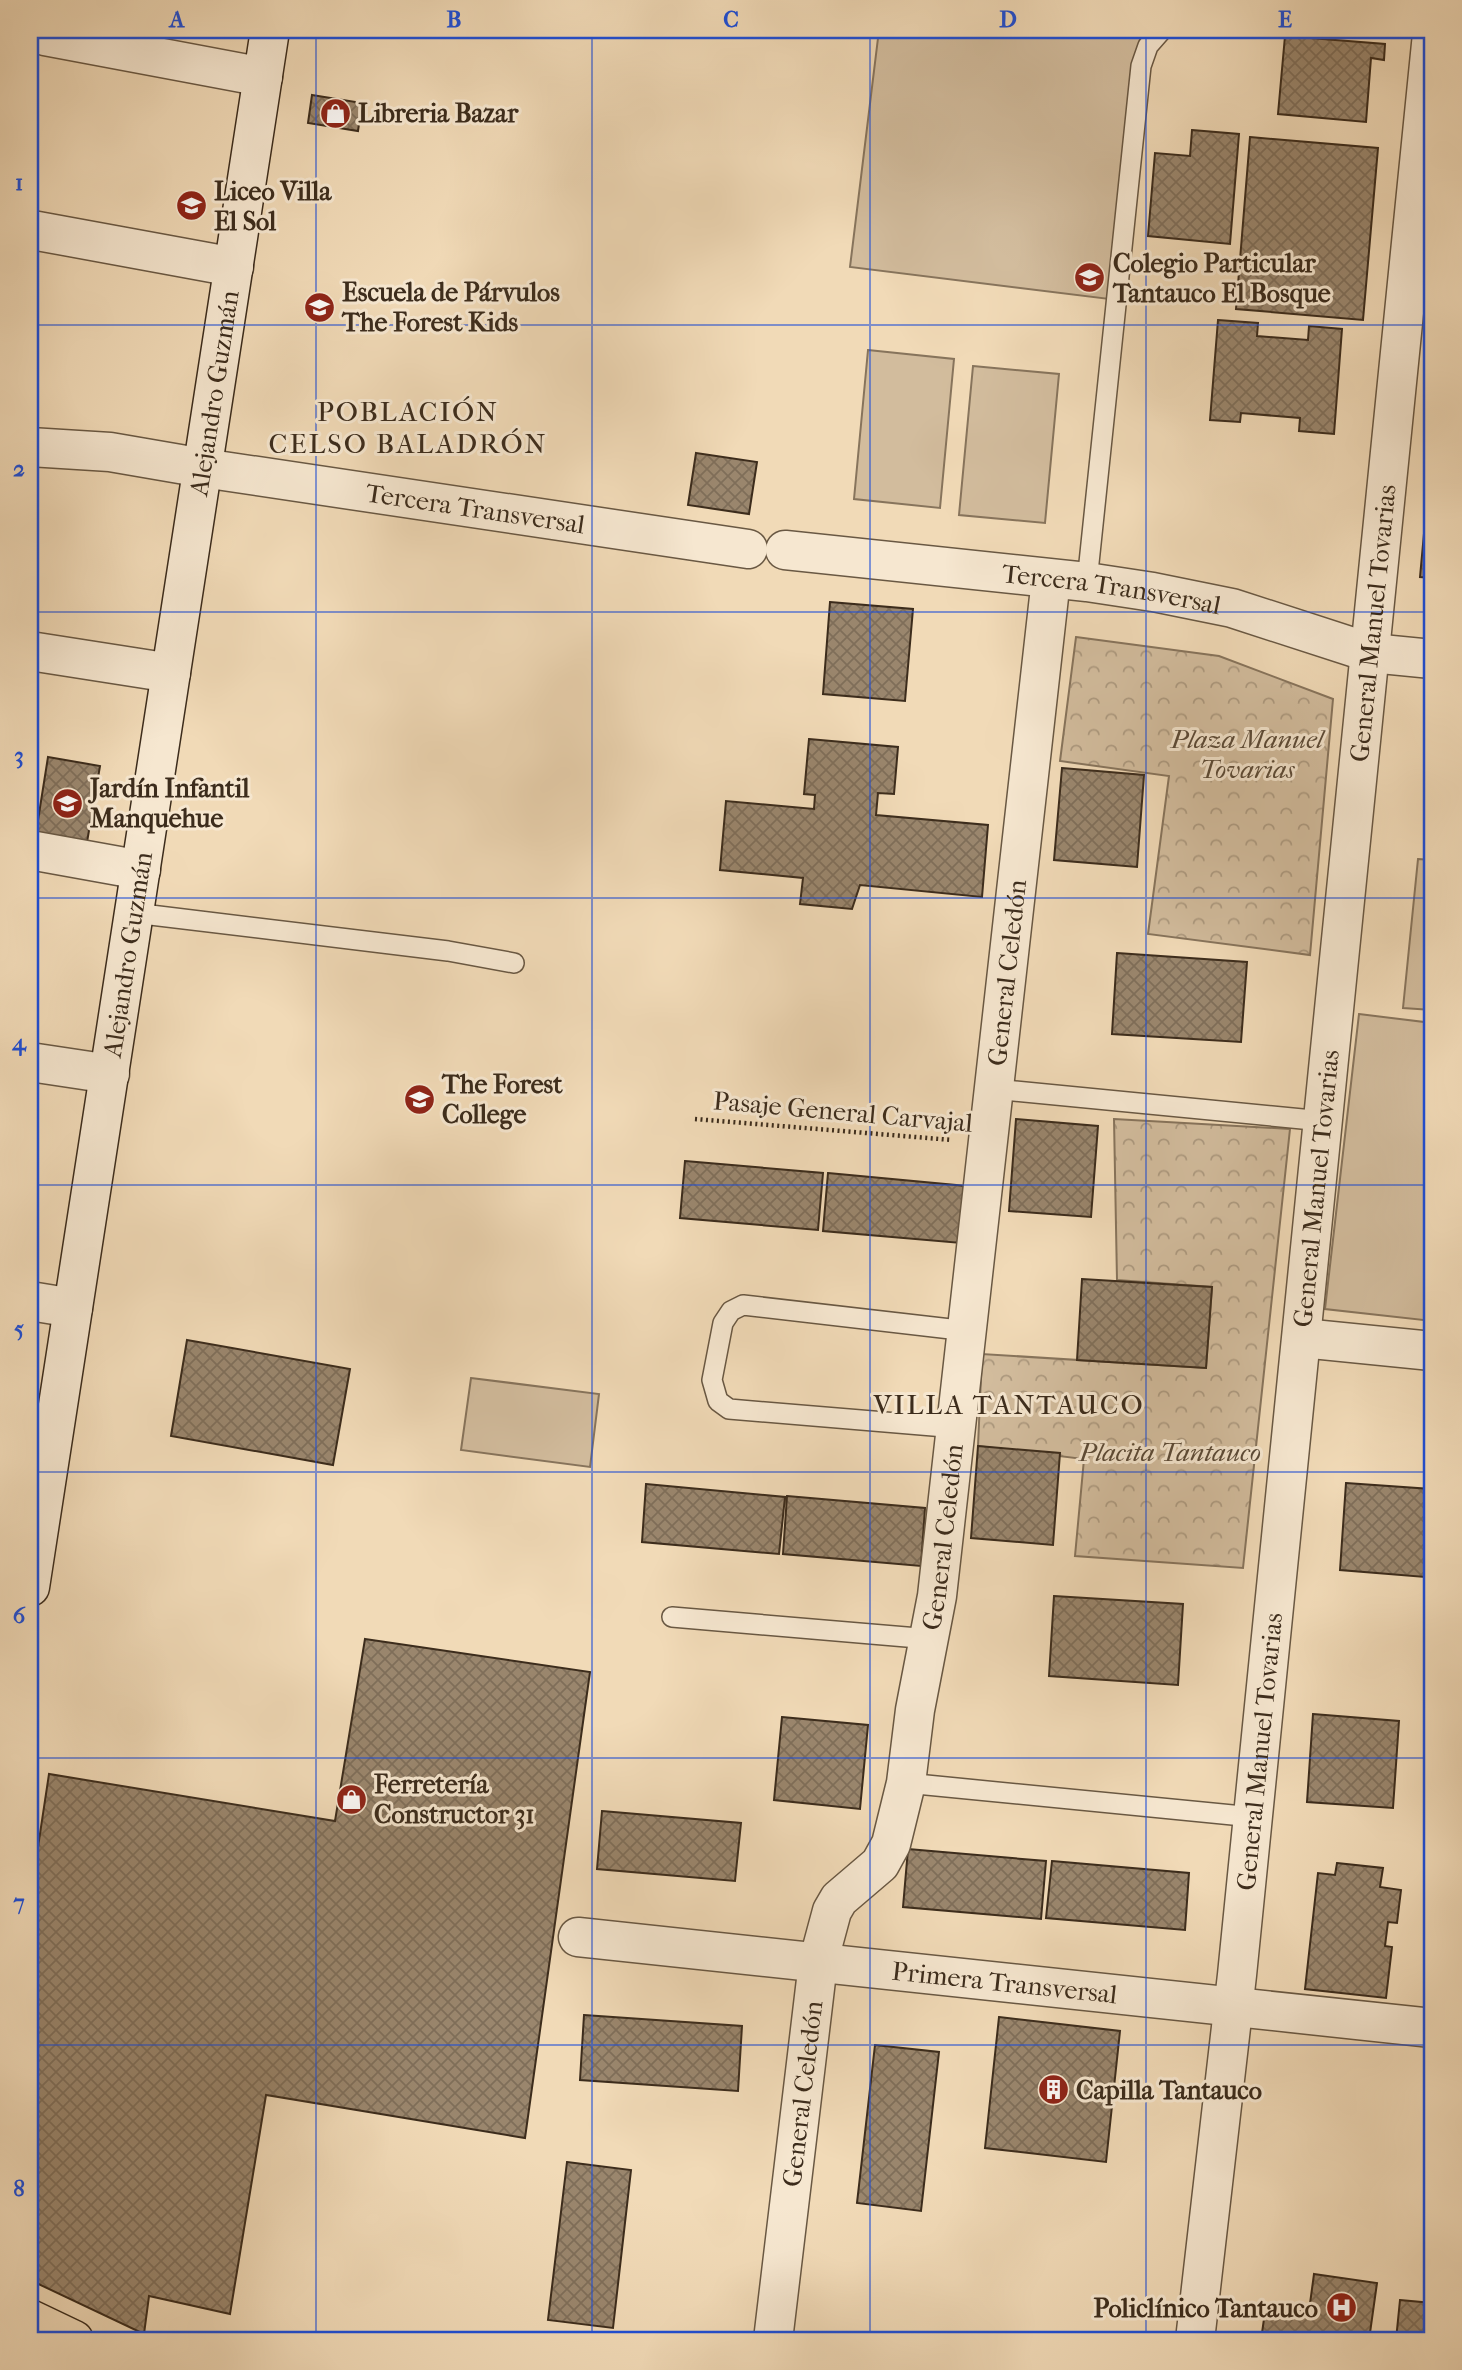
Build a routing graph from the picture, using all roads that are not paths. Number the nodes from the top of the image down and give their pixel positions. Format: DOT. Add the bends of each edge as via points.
graph roads {
  1 [pos="271,30"];
  2 [pos="1161,30"];
  3 [pos="1432,34"];
  4 [pos="45,36"];
  5 [pos="263,77"];
  6 [pos="32,230"];
  7 [pos="234,267"];
  8 [pos="30,447"];
  9 [pos="203,468"];
  10 [pos="1069,581"];
  11 [pos="30,651"];
  12 [pos="1371,653"];
  13 [pos="1432,659"];
  14 [pos="171,673"];
  15 [pos="30,850"];
  16 [pos="141,870"];
  17 [pos="134,913"];
  18 [pos="514,963"];
  19 [pos="30,1062"];
  20 [pos="110,1074"];
  21 [pos="994,1089"];
  22 [pos="1323,1122"];
  23 [pos="30,1301"];
  24 [pos="73,1308"];
  25 [pos="968,1331"];
  26 [pos="1302,1338"];
  27 [pos="1432,1351"];
  28 [pos="957,1428"];
  29 [pos="35,1516"];
  30 [pos="30,1587"];
  31 [pos="673,1617"];
  32 [pos="930,1639"];
  33 [pos="906,1783"];
  34 [pos="1253,1817"];
  35 [pos="578,1937"];
  36 [pos="818,1963"];
  37 [pos="1234,2008"];
  38 [pos="1432,2028"];
  39 [pos="30,2319"];
  40 [pos="74,2340"];
  41 [pos="773,2340"];
  42 [pos="1195,2340"];
  1 -- 5 [label="street, Alejandro Guzmán"];
  2 -- 10 [label="lane" via="1148,46 1141,66"];
  3 -- 12 [label="street, General Manuel Tovarias"];
  4 -- 5 [label="street"];
  5 -- 7 [label="street, Alejandro Guzmán"];
  6 -- 7 [label="street"];
  7 -- 9 [label="street, Alejandro Guzmán"];
  8 -- 9 [label="street, Tercera Transversal" via="110,452"];
  9 -- 10 [label="street, Tercera Transversal" via="766,549"];
  9 -- 14 [label="street, Alejandro Guzmán"];
  10 -- 12 [label="street, Tercera Transversal" via="1232,608"];
  10 -- 21 [label="street, General Celedón"];
  11 -- 14 [label="street"];
  12 -- 13 [label="street, Tercera Transversal"];
  12 -- 22 [label="street, General Manuel Tovarias"];
  14 -- 16 [label="street, Alejandro Guzmán"];
  15 -- 16 [label="street"];
  16 -- 17 [label="street, Alejandro Guzmán"];
  17 -- 18 [label="lane"];
  17 -- 20 [label="street, Alejandro Guzmán"];
  19 -- 20 [label="street"];
  20 -- 24 [label="street, Alejandro Guzmán"];
  21 -- 22 [label="lane"];
  21 -- 25 [label="street, General Celedón"];
  22 -- 26 [label="street, General Manuel Tovarias"];
  23 -- 24 [label="street"];
  24 -- 29 [label="street, Alejandro Guzmán"];
  25 -- 28 [label="street, General Celedón"];
  25 -- 28 [label="lane" via="743,1305 731,1311 723,1323 712,1380 718,1401 729,1409"];
  26 -- 27 [label="street"];
  26 -- 34 [label="street, General Manuel Tovarias"];
  28 -- 32 [label="street, General Celedón"];
  29 -- 30 [label="street, Alejandro Guzmán"];
  31 -- 32 [label="lane"];
  32 -- 33 [label="street, General Celedón"];
  33 -- 34 [label="lane"];
  33 -- 36 [label="street, General Celedón" via="891,1844 880,1864 839,1899"];
  34 -- 37 [label="street, General Manuel Tovarias"];
  35 -- 36 [label="street, Primera Transversal"];
  36 -- 37 [label="street, Primera Transversal"];
  36 -- 41 [label="street, General Celedón"];
  37 -- 38 [label="street, Primera Transversal"];
  37 -- 42 [label="street, General Manuel Tovarias"];
  39 -- 40 [label="main road"];
}
